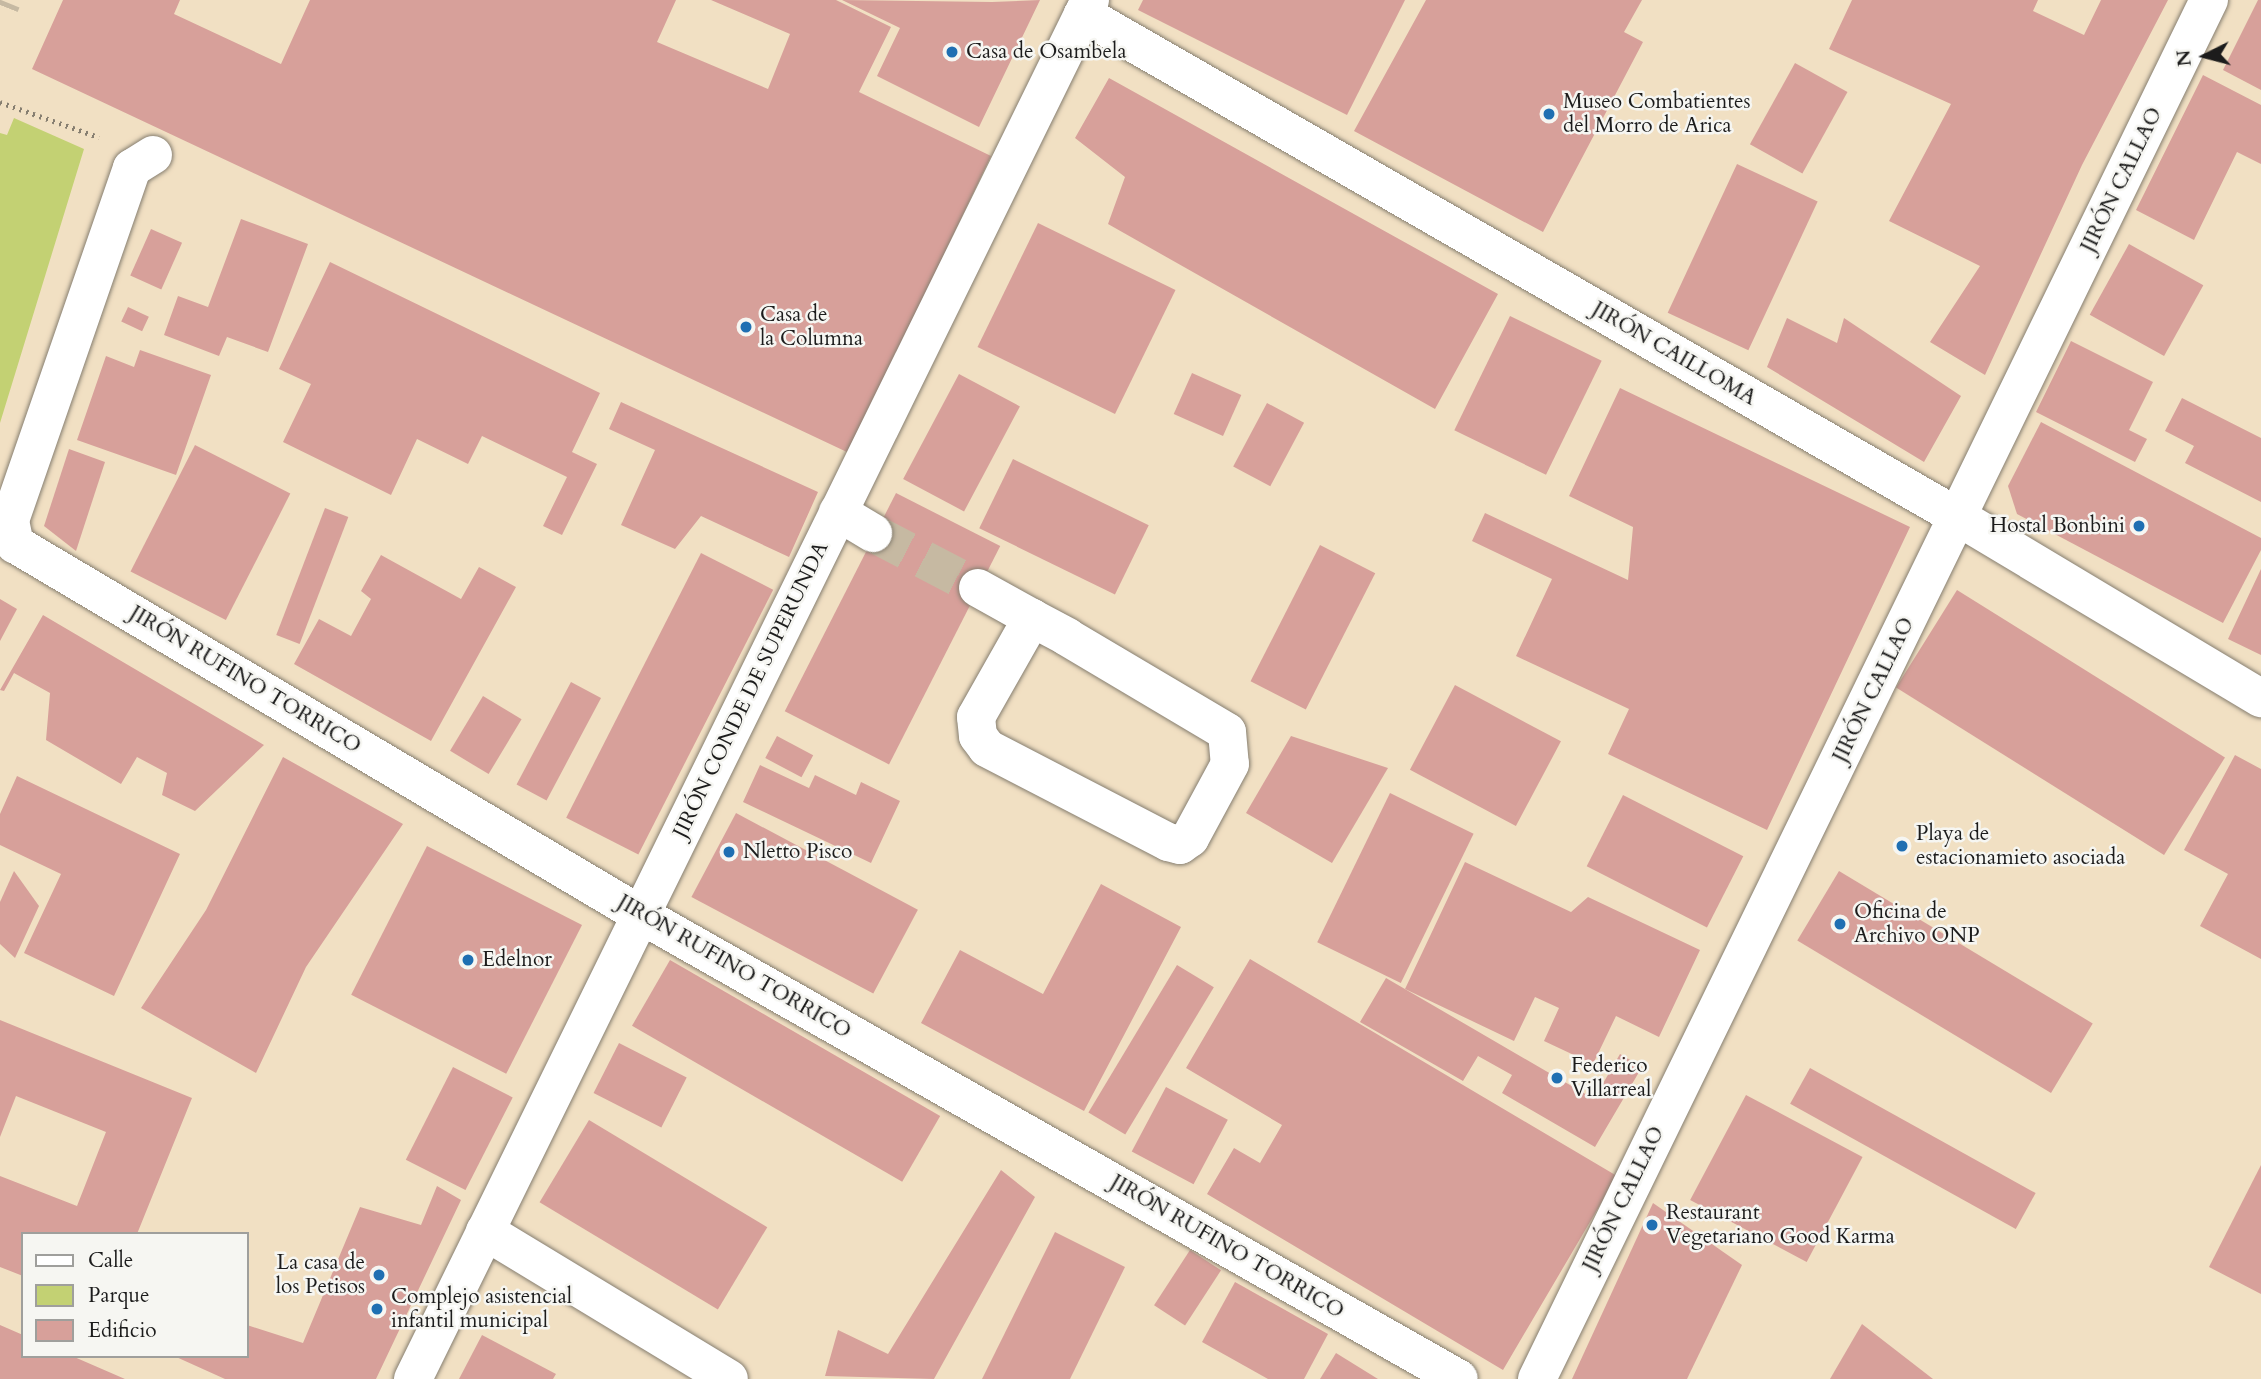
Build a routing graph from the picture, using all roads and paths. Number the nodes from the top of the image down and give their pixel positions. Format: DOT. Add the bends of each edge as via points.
graph roads {
  1 [pos="2209,0"];
  2 [pos="1086,7"];
  3 [pos="0,102"];
  4 [pos="153,155"];
  5 [pos="838,512"];
  6 [pos="1958,517"];
  7 [pos="873,533"];
  8 [pos="978,588"];
  9 [pos="1032,618"];
  10 [pos="2261,698"];
  11 [pos="641,915"];
  12 [pos="485,1231"];
  13 [pos="412,1379"];
  14 [pos="729,1379"];
  15 [pos="1460,1379"];
  16 [pos="1536,1379"];
  1 -- 6 [label="street, JIRÓN CALLAO"];
  2 -- 5 [label="street, JIRÓN CONDE DE SUPERUNDA"];
  2 -- 6 [label="street, JIRÓN CAILLOMA"];
  3 -- 4 [label="path"];
  4 -- 11 [label="street, JIRÓN RUFINO TORRICO" via="132,168 10,521 15,544"];
  5 -- 7 [label="street"];
  5 -- 11 [label="street, JIRÓN CONDE DE SUPERUNDA"];
  6 -- 10 [label="street, JIRÓN CAILLOMA"];
  6 -- 16 [label="street, JIRÓN CALLAO"];
  8 -- 9 [label="street"];
  9 -- 9 [label="street" via="1227,732 1230,764 1191,838 1180,845 1168,842 987,748 978,736 976,717"];
  11 -- 12 [label="street, JIRÓN CONDE DE SUPERUNDA"];
  11 -- 15 [label="street, JIRÓN RUFINO TORRICO"];
  12 -- 13 [label="street, JIRÓN CONDE DE SUPERUNDA"];
  12 -- 14 [label="street"];
}
